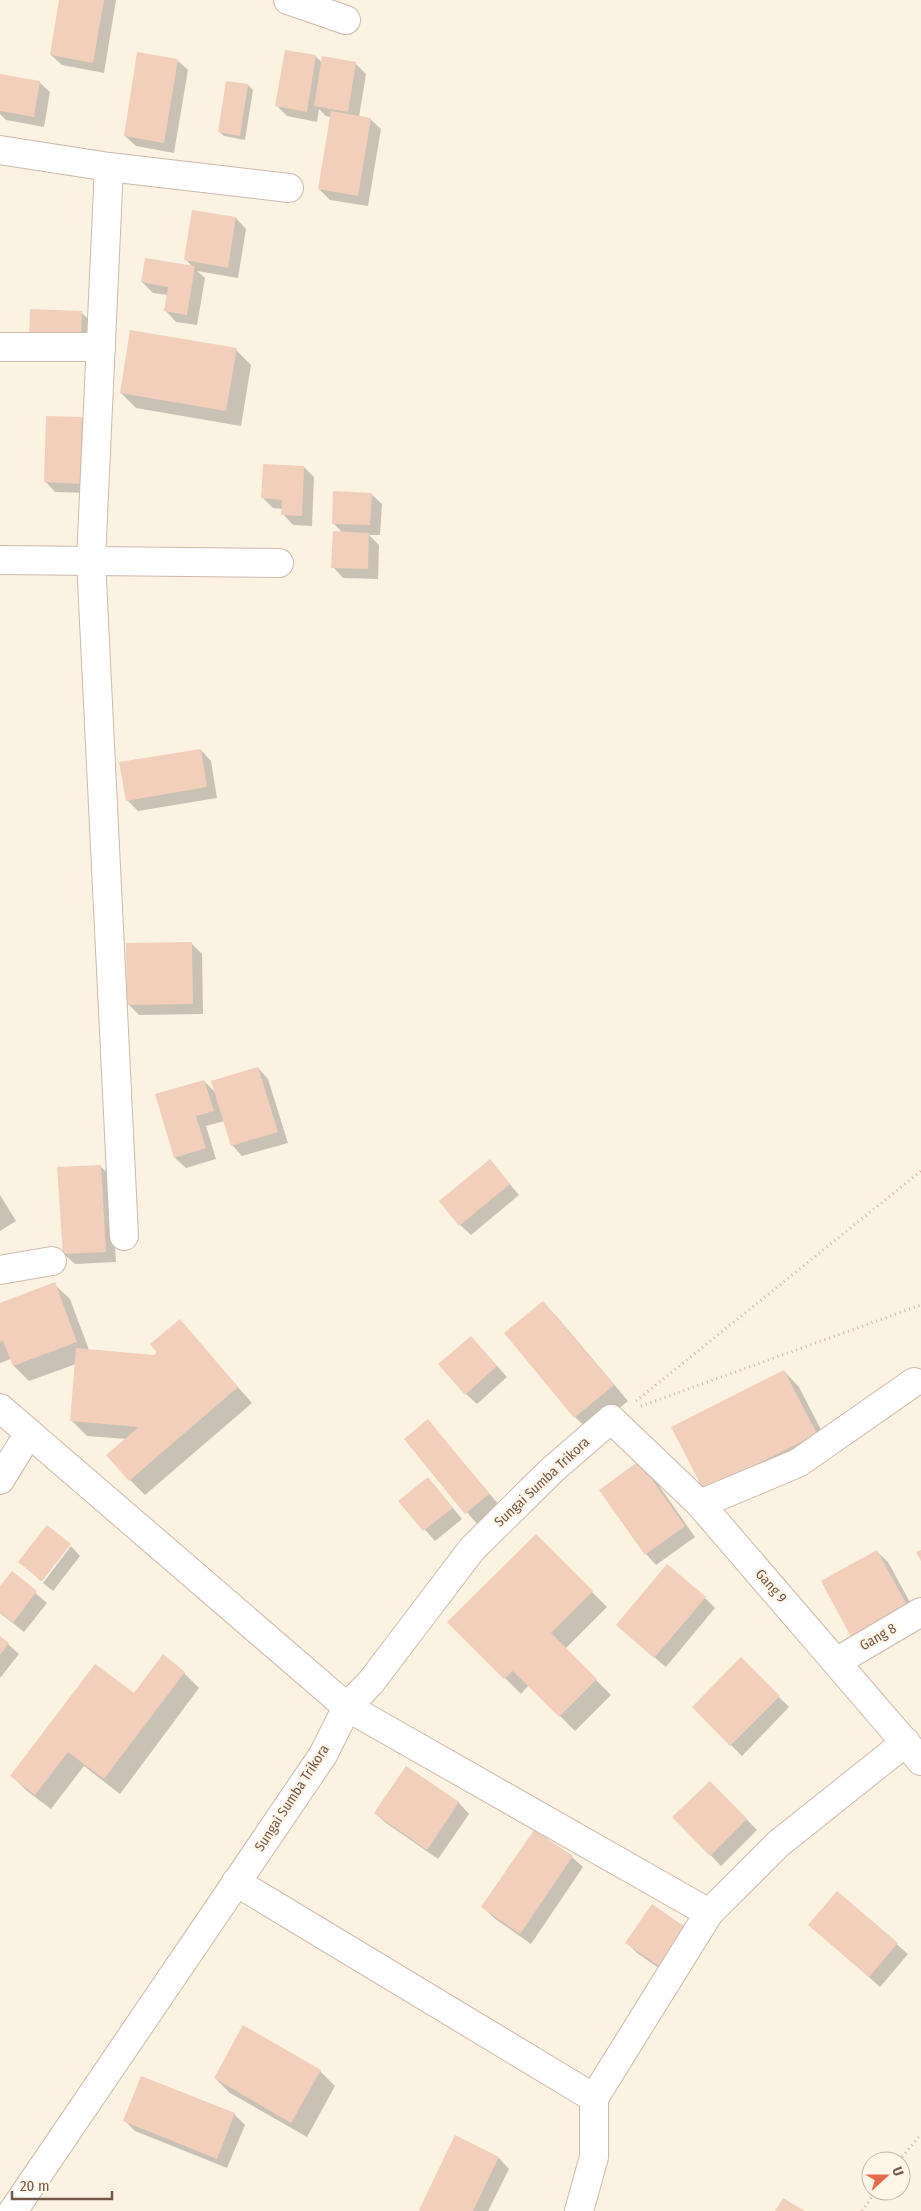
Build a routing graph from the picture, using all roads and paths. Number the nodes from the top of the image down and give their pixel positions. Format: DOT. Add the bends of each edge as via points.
graph roads {
  1 [pos="288,0"];
  2 [pos="346,20"];
  3 [pos="0,150"];
  4 [pos="109,168"];
  5 [pos="289,188"];
  6 [pos="0,347"];
  7 [pos="101,347"];
  8 [pos="0,560"];
  9 [pos="91,560"];
  10 [pos="279,563"];
  11 [pos="921,1171"];
  12 [pos="124,1236"];
  13 [pos="52,1261"];
  14 [pos="0,1270"];
  15 [pos="921,1305"];
  16 [pos="914,1382"];
  17 [pos="0,1408"];
  18 [pos="615,1417"];
  19 [pos="29,1433"];
  20 [pos="0,1480"];
  21 [pos="700,1504"];
  22 [pos="921,1612"];
  23 [pos="836,1662"];
  24 [pos="346,1707"];
  25 [pos="914,1751"];
  26 [pos="236,1882"];
  27 [pos="709,1913"];
  28 [pos="594,2098"];
  29 [pos="921,2134"];
  30 [pos="908,2151"];
  31 [pos="13,2211"];
  32 [pos="578,2211"];
  1 -- 2 [label="street"];
  3 -- 4 [label="street"];
  4 -- 5 [label="street"];
  4 -- 7 [label="street"];
  6 -- 7 [label="street"];
  7 -- 9 [label="street"];
  8 -- 9 [label="street"];
  9 -- 10 [label="street"];
  9 -- 12 [label="street"];
  11 -- 18 [label="path"];
  13 -- 14 [label="street"];
  15 -- 18 [label="path"];
  16 -- 21 [label="street" via="798,1463"];
  17 -- 19 [label="street"];
  18 -- 21 [label="street, Gang 9"];
  18 -- 24 [label="street, Sungai Sumba Trikora" via="552,1470 472,1549 372,1682"];
  19 -- 20 [label="street"];
  19 -- 24 [label="street"];
  21 -- 23 [label="street, Gang 9"];
  22 -- 23 [label="street, Gang 8"];
  23 -- 25 [label="street, Gang 9"];
  24 -- 26 [label="street, Sungai Sumba Trikora" via="322,1755"];
  24 -- 27 [label="street"];
  25 -- 27 [label="street" via="778,1844"];
  26 -- 28 [label="street"];
  26 -- 31 [label="street, Sungai Sumba Trikora"];
  27 -- 28 [label="street"];
  28 -- 32 [label="street" via="594,2157"];
  29 -- 30 [label="path"];
}
